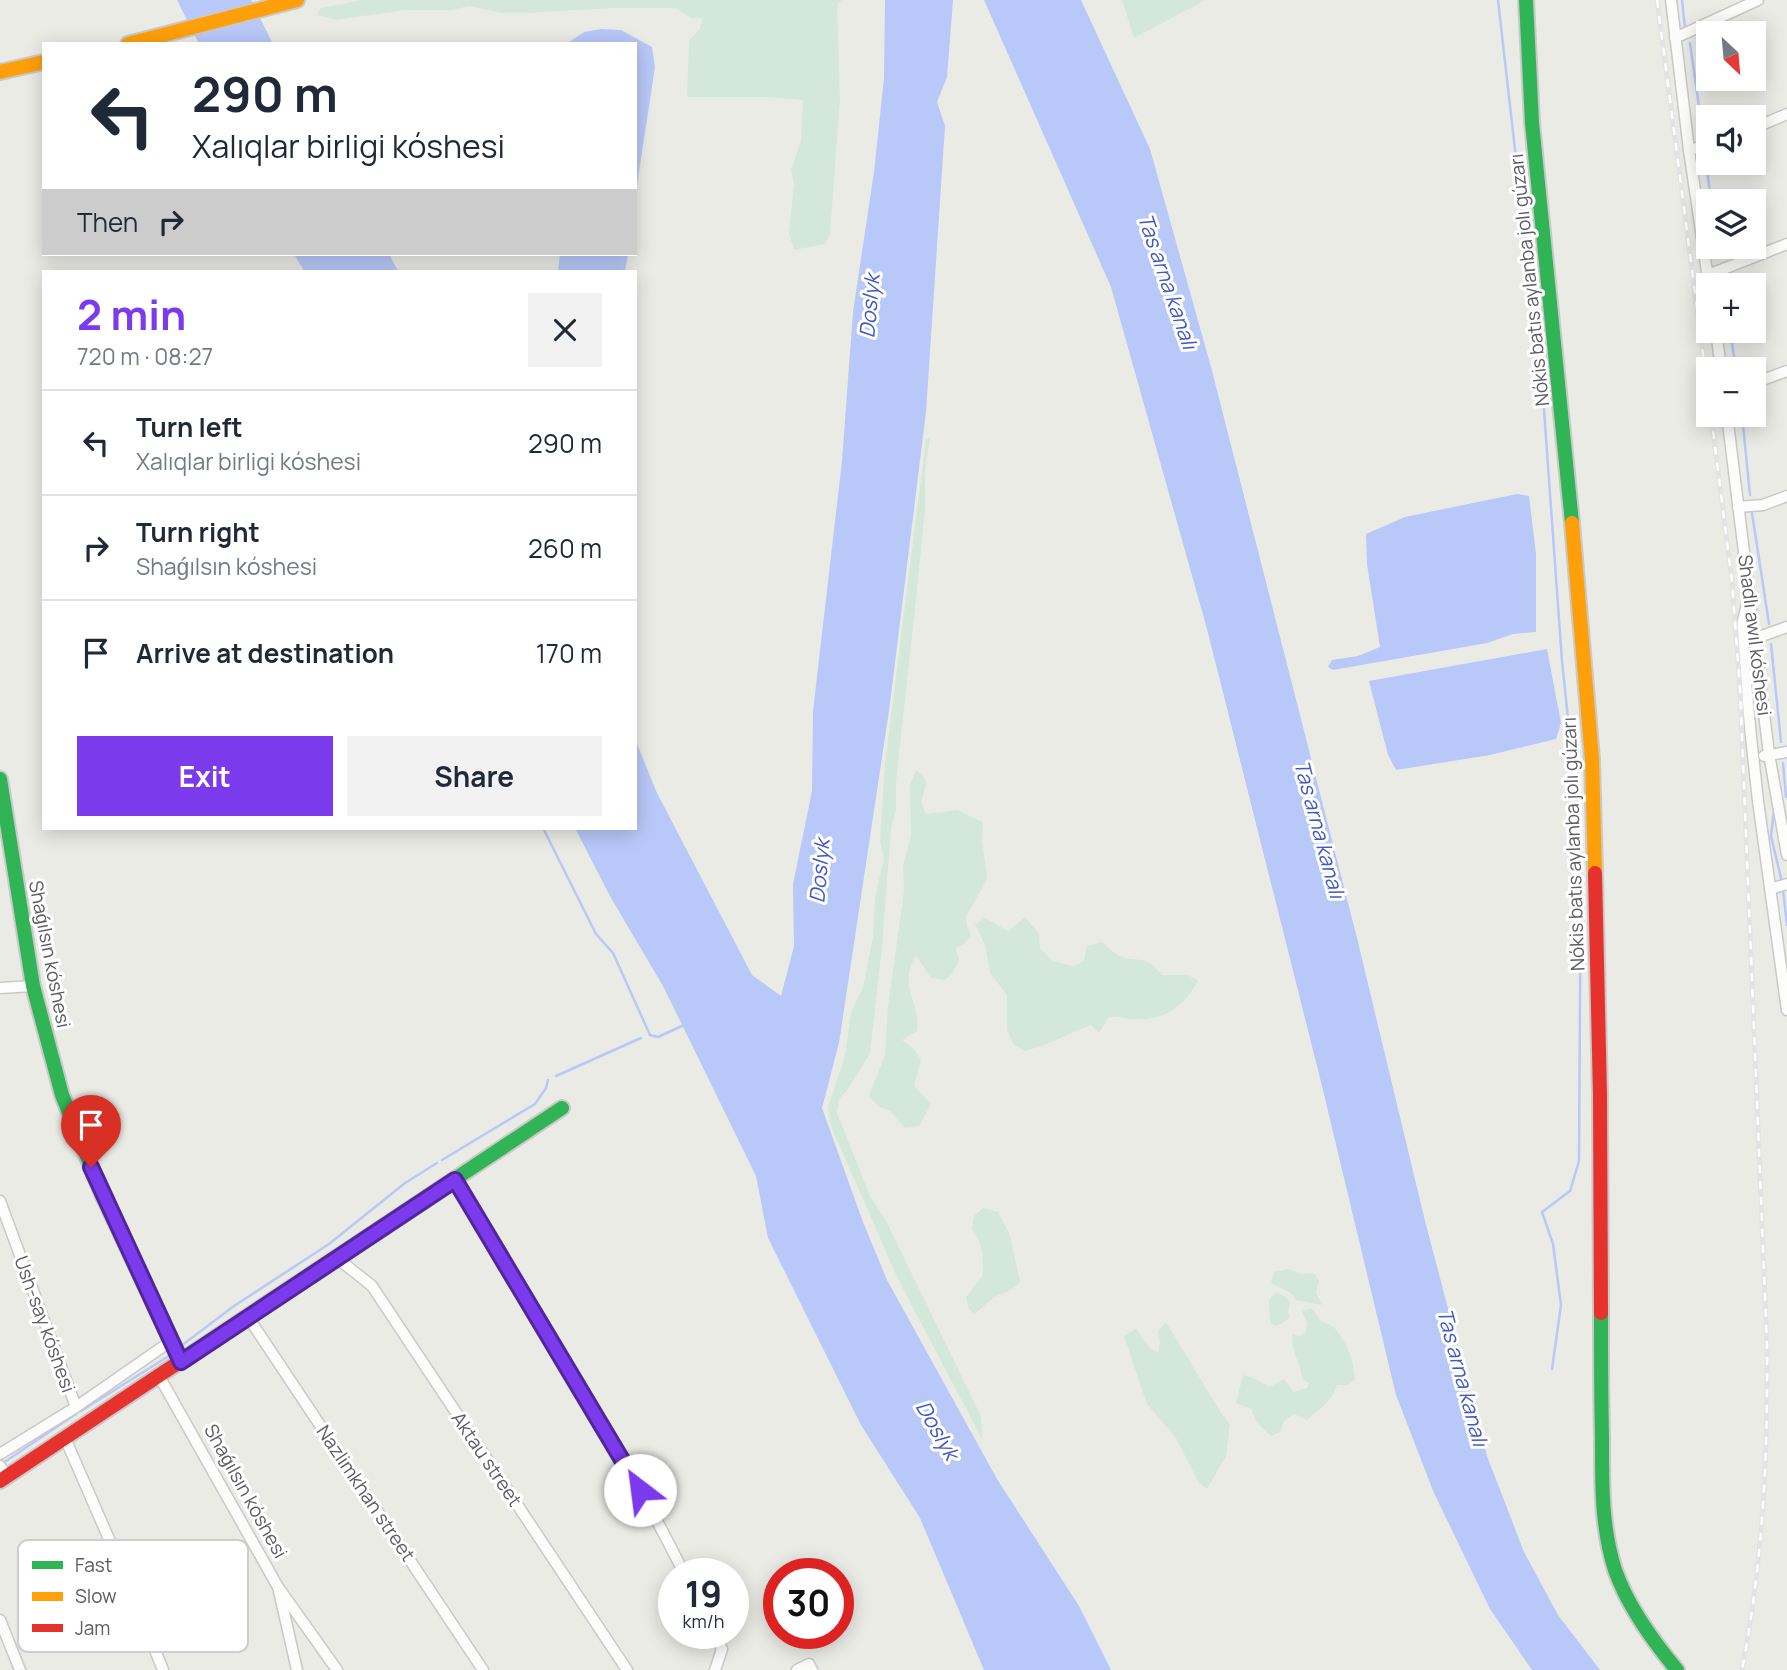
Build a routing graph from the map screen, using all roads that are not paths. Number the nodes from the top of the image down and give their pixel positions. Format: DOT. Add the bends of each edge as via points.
graph roads {
  1 [pos="298,0"];
  2 [pos="1526,0"];
  3 [pos="1671,0"];
  4 [pos="1758,0"];
  5 [pos="1675,38"];
  6 [pos="137,42"];
  7 [pos="42,62"];
  8 [pos="0,72"];
  9 [pos="1787,114"];
  10 [pos="1766,123"];
  11 [pos="1696,148"];
  12 [pos="1689,150"];
  13 [pos="1787,244"];
  14 [pos="1708,273"];
  15 [pos="1724,273"];
  16 [pos="1787,371"];
  17 [pos="1766,379"];
  18 [pos="1728,427"];
  19 [pos="1787,496"];
  20 [pos="1738,507"];
  21 [pos="1749,593"];
  22 [pos="1787,627"];
  23 [pos="1756,638"];
  24 [pos="1787,752"];
  25 [pos="1769,754"];
  26 [pos="1754,760"];
  27 [pos="0,779"];
  28 [pos="1,794"];
  29 [pos="1787,855"];
  30 [pos="1787,884"];
  31 [pos="1770,889"];
  32 [pos="33,986"];
  33 [pos="0,988"];
  34 [pos="1787,1010"];
  35 [pos="562,1108"];
  36 [pos="455,1180"];
  37 [pos="0,1201"];
  38 [pos="337,1258"];
  39 [pos="248,1317"];
  40 [pos="171,1341"];
  41 [pos="181,1362"];
  42 [pos="159,1376"];
  43 [pos="76,1407"];
  44 [pos="65,1438"];
  45 [pos="0,1454"];
  46 [pos="2,1474"];
  47 [pos="109,1540"];
  48 [pos="676,1558"];
  49 [pos="278,1587"];
  50 [pos="0,1620"];
  51 [pos="722,1649"];
  52 [pos="156,1652"];
  53 [pos="811,1667"];
  54 [pos="20,1670"];
  55 [pos="163,1670"];
  56 [pos="297,1670"];
  57 [pos="337,1670"];
  58 [pos="484,1670"];
  59 [pos="627,1670"];
  60 [pos="715,1670"];
  61 [pos="797,1670"];
  62 [pos="1677,1670"];
  1 -- 6 [label="main road"];
  2 -- 62 [label="main road, Nókis batıs aylanba jolı gúzarı" via="1532,123 1592,759 1602,1507 1612,1557 1625,1591"];
  3 -- 5 [label="street"];
  4 -- 5 [label="street"];
  5 -- 12 [label="street"];
  7 -- 8 [label="main road"];
  9 -- 10 [label="street"];
  11 -- 12 [label="street"];
  12 -- 14 [label="street"];
  13 -- 15 [label="street"];
  16 -- 17 [label="street"];
  18 -- 20 [label="street, Shadlı awıl kóshesi"];
  19 -- 20 [label="street" via="1763,505"];
  20 -- 21 [label="street, Shadlı awıl kóshesi"];
  21 -- 23 [label="street, Shadlı awıl kóshesi"];
  21 -- 26 [label="street" via="1741,629"];
  22 -- 23 [label="street"];
  23 -- 25 [label="street, Shadlı awıl kóshesi"];
  24 -- 25 [label="street"];
  25 -- 26 [label="street"];
  25 -- 29 [label="street, Shadlı awıl kóshesi"];
  26 -- 31 [label="street"];
  27 -- 28 [label="main road, Shaǵılsın kóshesi"];
  28 -- 32 [label="main road, Shaǵılsın kóshesi"];
  30 -- 31 [label="street"];
  31 -- 34 [label="street"];
  32 -- 33 [label="street"];
  32 -- 40 [label="main road, Shaǵılsın kóshesi" via="62,1095"];
  35 -- 36 [label="main road"];
  36 -- 38 [label="main road"];
  36 -- 48 [label="street"];
  37 -- 43 [label="street, Ush-say kóshesi"];
  38 -- 39 [label="main road"];
  38 -- 59 [label="street, Aktau street" via="372,1286"];
  39 -- 41 [label="main road"];
  39 -- 58 [label="street, Nazlimkhan street"];
  40 -- 41 [label="main road, Shaǵılsın kóshesi"];
  40 -- 43 [label="street"];
  41 -- 42 [label="main road"];
  42 -- 44 [label="main road"];
  42 -- 49 [label="street, Shaǵılsın kóshesi"];
  43 -- 45 [label="street"];
  44 -- 46 [label="main road"];
  44 -- 47 [label="street"];
  49 -- 56 [label="street, Shaǵılsın kóshesi"];
  49 -- 57 [label="street, Shaǵılsın kóshesi"];
  50 -- 54 [label="street"];
  51 -- 60 [label="street"];
  52 -- 55 [label="street"];
  53 -- 61 [label="street"];
}
